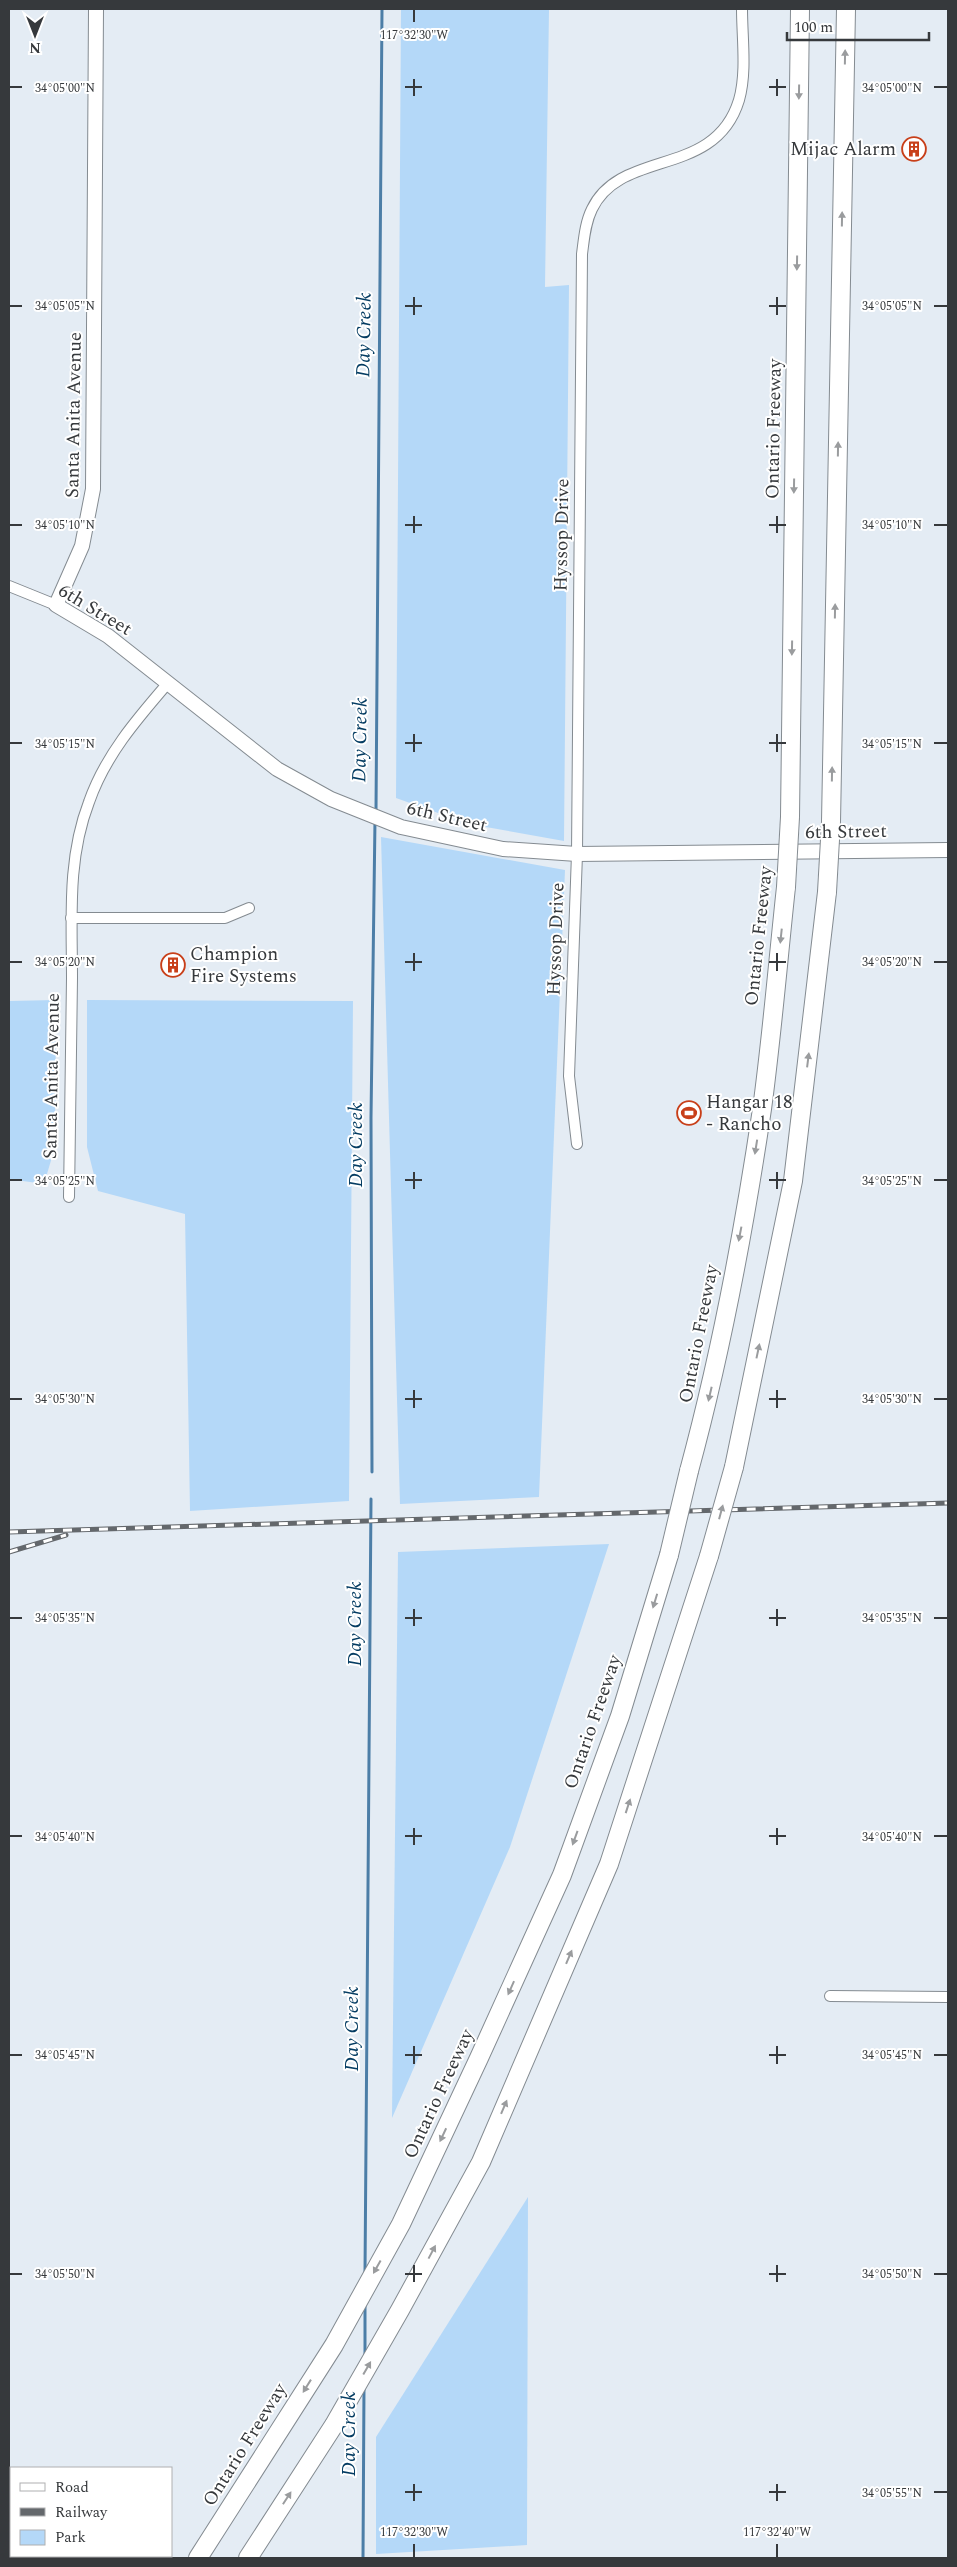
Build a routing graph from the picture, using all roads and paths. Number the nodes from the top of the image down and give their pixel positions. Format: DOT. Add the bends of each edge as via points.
graph roads {
  1 [pos="96,9"];
  2 [pos="742,9"];
  3 [pos="800,9"];
  4 [pos="846,9"];
  5 [pos="9,586"];
  6 [pos="56,606"];
  7 [pos="168,683"];
  8 [pos="948,850"];
  9 [pos="577,854"];
  10 [pos="249,908"];
  11 [pos="71,918"];
  12 [pos="577,1144"];
  13 [pos="69,1197"];
  14 [pos="830,1996"];
  15 [pos="948,1997"];
  16 [pos="198,2558"];
  17 [pos="248,2558"];
  1 -- 6 [label="street, Santa Anita Avenue" via="93,489 82,546"];
  2 -- 9 [label="street, Hyssop Drive" via="742,83 732,118 706,146 687,156 630,174 610,187 592,208 585,231 582,262"];
  3 -- 16 [label="highway, Ontario Freeway, one-way, bridge" via="790,817 786,887 762,1108 710,1393 669,1555 620,1716 562,1875 401,2224 334,2345"];
  17 -- 4 [label="highway, one-way, bridge" via="334,2425 481,2162 609,1864 709,1556 734,1467 793,1182 827,892 832,822"];
  5 -- 6 [label="street, 6th Street"];
  6 -- 7 [label="street, 6th Street" via="108,636"];
  7 -- 9 [label="street, 6th Street" via="277,769 350,808 401,827 503,849"];
  7 -- 11 [label="street, Santa Anita Avenue" via="116,748 89,801 74,858"];
  8 -- 9 [label="street, 6th Street"];
  9 -- 12 [label="street, Hyssop Drive" via="569,1076"];
  10 -- 11 [label="street" via="225,918"];
  11 -- 13 [label="street, Santa Anita Avenue"];
  14 -- 15 [label="street"];
}
